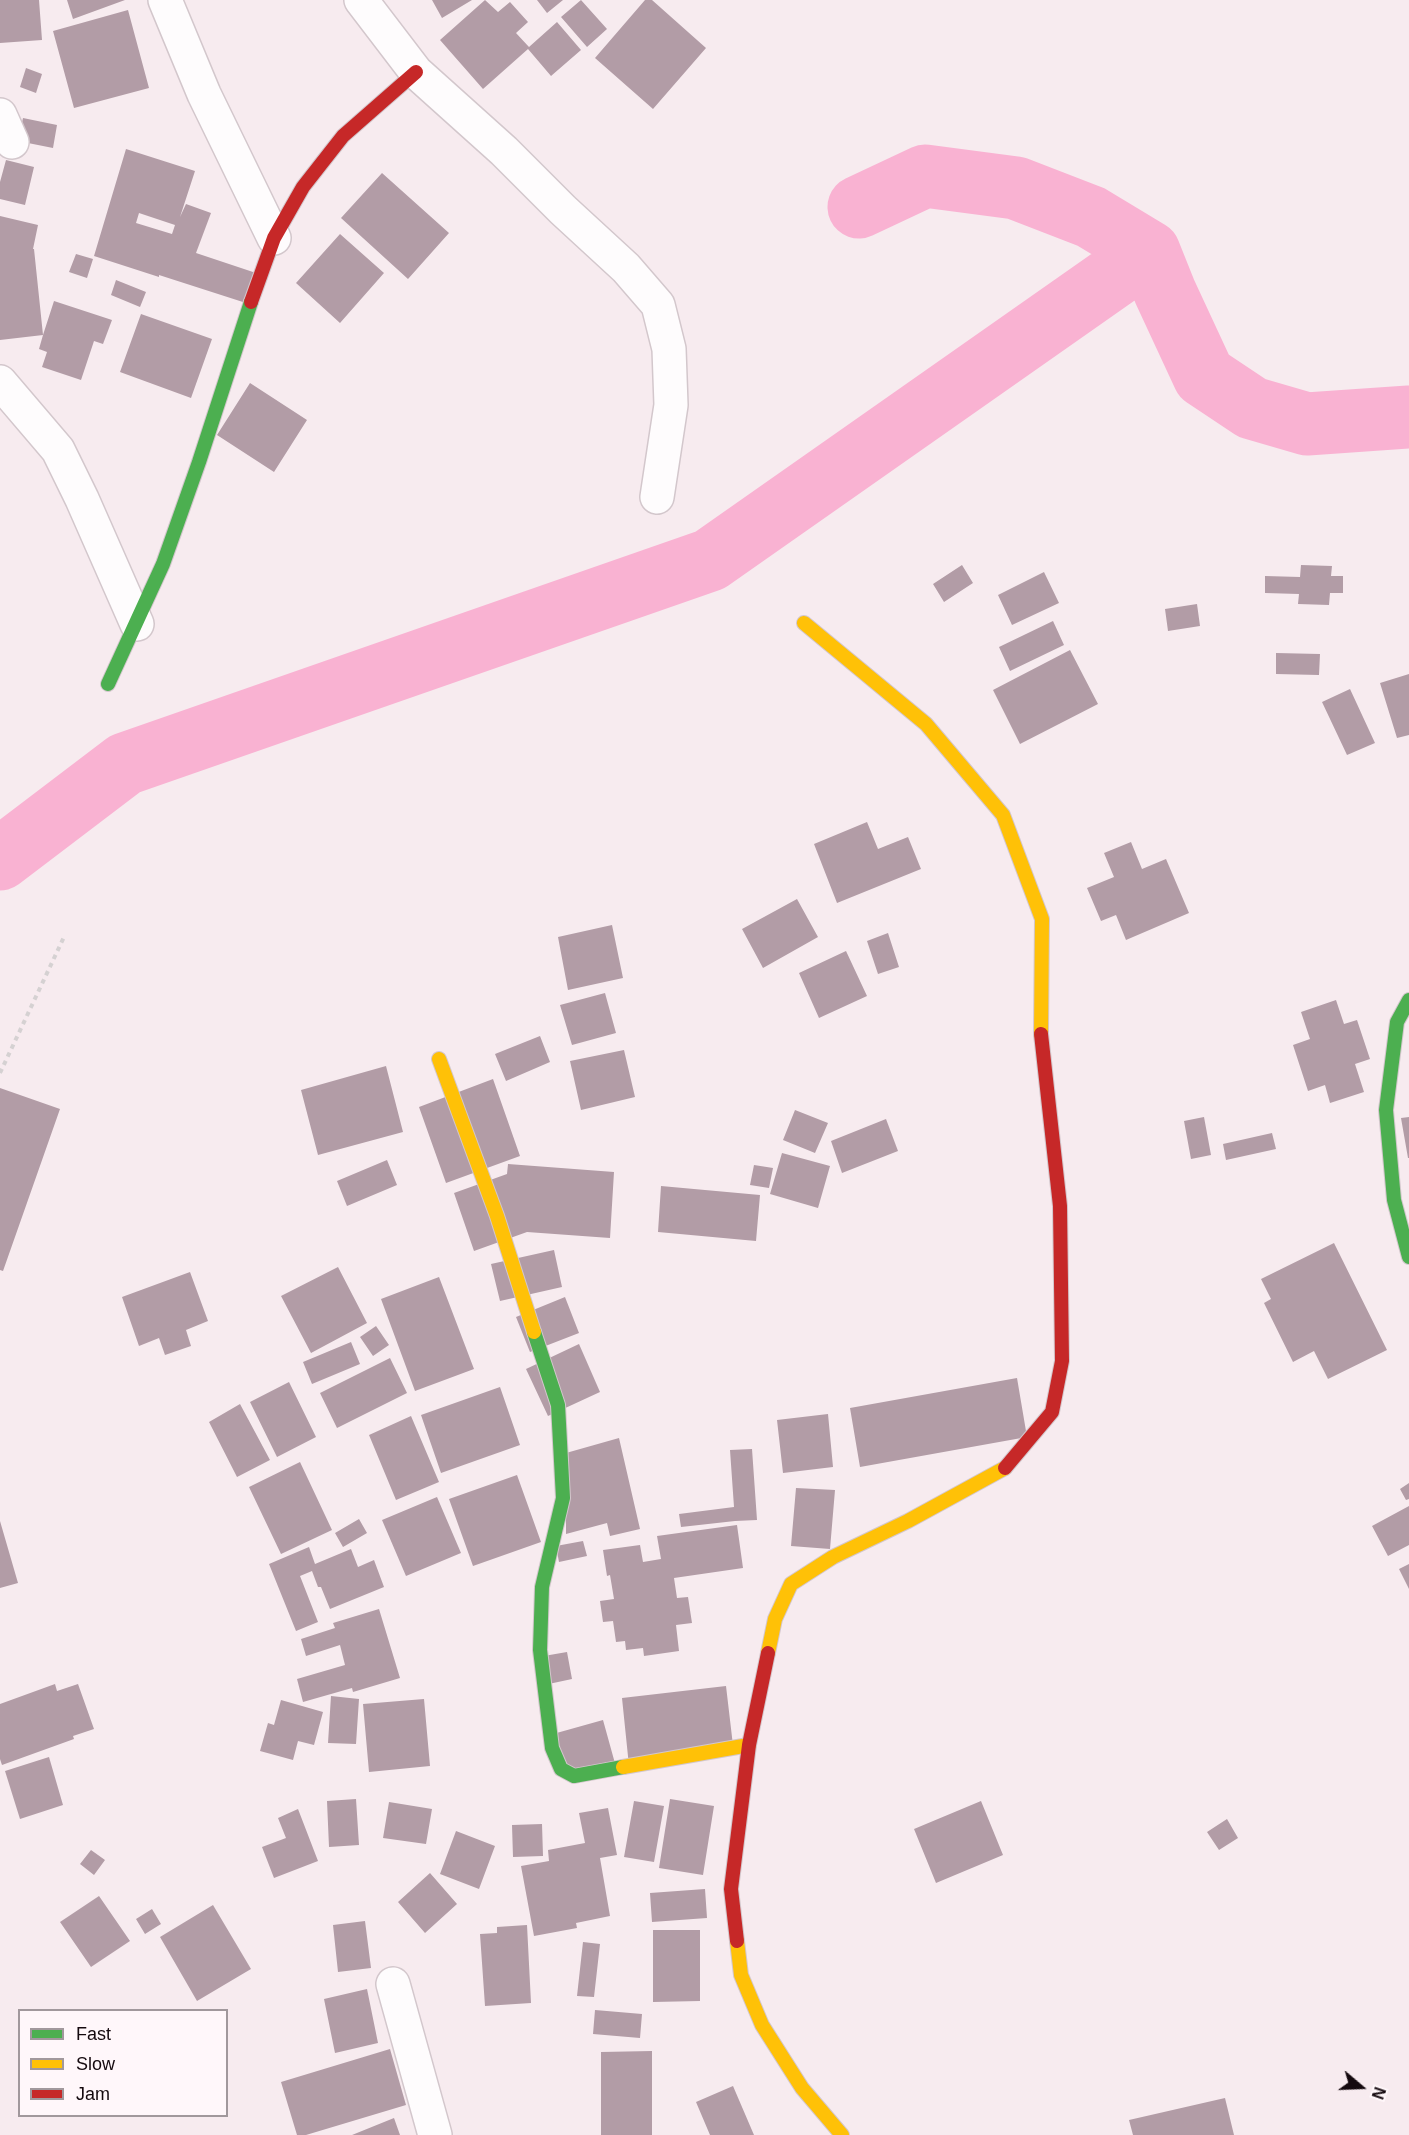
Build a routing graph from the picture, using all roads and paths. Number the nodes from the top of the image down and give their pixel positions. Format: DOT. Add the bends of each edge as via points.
graph roads {
  1 [pos="165,0"];
  2 [pos="361,0"];
  3 [pos="416,72"];
  4 [pos="274,238"];
  5 [pos="0,382"];
  6 [pos="657,497"];
  7 [pos="804,623"];
  8 [pos="137,624"];
  9 [pos="108,684"];
  10 [pos="64,937"];
  11 [pos="1409,999"];
  12 [pos="439,1059"];
  13 [pos="0,1073"];
  14 [pos="1409,1257"];
  15 [pos="748,1746"];
  16 [pos="393,1984"];
  17 [pos="435,2135"];
  18 [pos="842,2135"];
  1 -- 4 [label="street" via="204,94"];
  2 -- 3 [label="street"];
  3 -- 4 [label="street" via="343,136 303,187"];
  3 -- 6 [label="street" via="626,268 658,305 669,349 671,405"];
  4 -- 8 [label="street" via="163,564"];
  5 -- 8 [label="street" via="58,450"];
  7 -- 15 [label="street" via="926,724 1003,815 1042,919 1041,1037 1060,1206 1062,1361 1052,1412 1008,1466 833,1557 791,1584 775,1619"];
  8 -- 9 [label="street"];
  10 -- 13 [label="path"];
  11 -- 14 [label="street" via="1397,1022 1386,1110 1394,1200"];
  12 -- 15 [label="street" via="497,1216 558,1405 563,1498 542,1587 540,1650 552,1748 561,1769 574,1776"];
  15 -- 18 [label="street" via="731,1890 741,1975 762,2025 802,2088"];
  16 -- 17 [label="street"];
}
